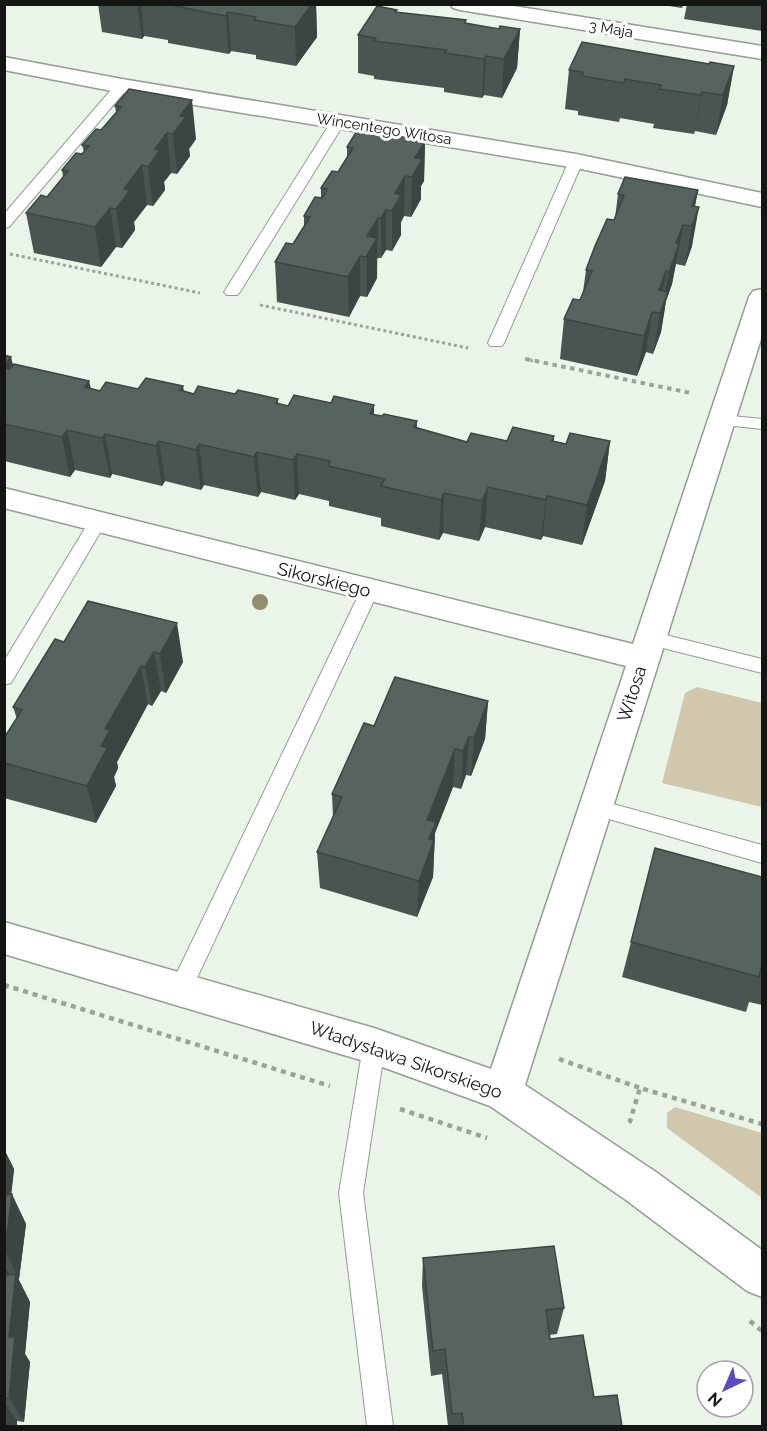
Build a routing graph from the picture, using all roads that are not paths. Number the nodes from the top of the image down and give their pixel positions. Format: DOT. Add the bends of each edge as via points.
graph roads {
  1 [pos="460,4"];
  2 [pos="762,53"];
  3 [pos="4,63"];
  4 [pos="122,86"];
  5 [pos="338,122"];
  6 [pos="576,161"];
  7 [pos="762,200"];
  8 [pos="4,224"];
  9 [pos="232,292"];
  10 [pos="762,297"];
  11 [pos="496,343"];
  12 [pos="722,420"];
  13 [pos="762,424"];
  14 [pos="4,498"];
  15 [pos="98,521"];
  16 [pos="369,591"];
  17 [pos="647,648"];
  18 [pos="762,666"];
  19 [pos="4,678"];
  20 [pos="596,807"];
  21 [pos="762,854"];
  22 [pos="4,938"];
  23 [pos="181,988"];
  24 [pos="374,1046"];
  25 [pos="503,1092"];
  26 [pos="762,1276"];
  27 [pos="380,1426"];
  1 -- 2 [label="street, 3 Maja"];
  3 -- 4 [label="street, Wincentego Witosa"];
  4 -- 5 [label="street, Wincentego Witosa"];
  4 -- 8 [label="lane"];
  5 -- 6 [label="street, Wincentego Witosa"];
  5 -- 9 [label="lane"];
  6 -- 7 [label="street, Wincentego Witosa"];
  6 -- 11 [label="lane"];
  10 -- 12 [label="street, Witosa"];
  12 -- 13 [label="lane"];
  12 -- 17 [label="street, Witosa"];
  14 -- 15 [label="street, Sikorskiego"];
  15 -- 16 [label="street, Sikorskiego"];
  15 -- 19 [label="lane"];
  16 -- 17 [label="street, Sikorskiego"];
  16 -- 23 [label="lane"];
  17 -- 18 [label="lane"];
  17 -- 20 [label="street, Witosa"];
  20 -- 21 [label="lane"];
  20 -- 25 [label="street, Witosa"];
  22 -- 23 [label="street, Władysława Sikorskiego"];
  23 -- 24 [label="street, Władysława Sikorskiego"];
  24 -- 25 [label="street, Władysława Sikorskiego"];
  24 -- 27 [label="lane" via="351,1193"];
  25 -- 26 [label="street, Władysława Sikorskiego" via="641,1186"];
}
